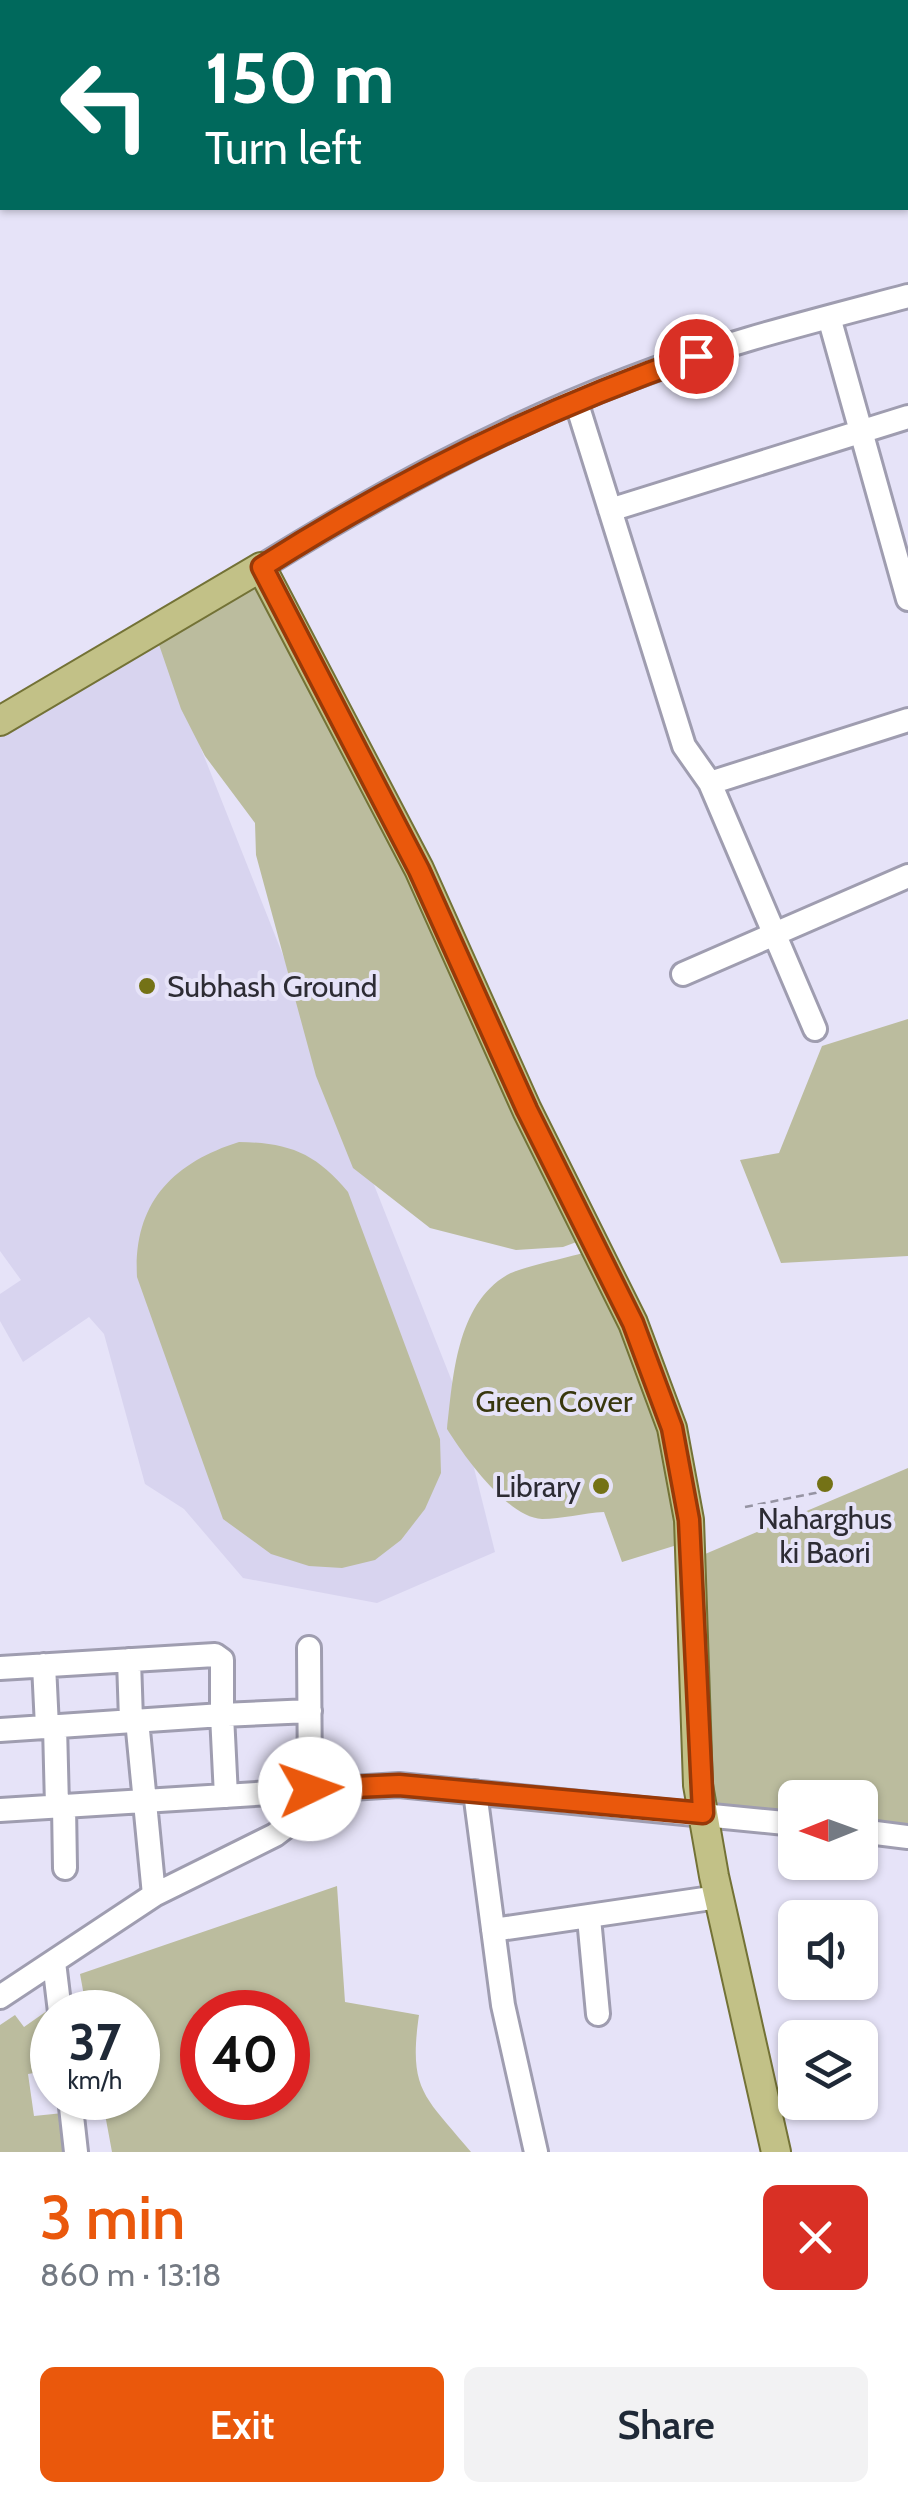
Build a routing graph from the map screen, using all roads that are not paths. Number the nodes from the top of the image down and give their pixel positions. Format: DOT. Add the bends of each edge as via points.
graph roads {
  1 [pos="908,296"];
  2 [pos="829,317"];
  3 [pos="576,401"];
  4 [pos="908,417"];
  5 [pos="862,432"];
  6 [pos="610,510"];
  7 [pos="262,567"];
  8 [pos="908,599"];
  9 [pos="908,720"];
  10 [pos="0,721"];
  11 [pos="710,783"];
  12 [pos="908,876"];
  13 [pos="775,936"];
  14 [pos="683,974"];
  15 [pos="815,1029"];
  16 [pos="308,1648"];
  17 [pos="129,1660"];
  18 [pos="44,1665"];
  19 [pos="0,1668"];
  20 [pos="310,1712"];
  21 [pos="222,1715"];
  22 [pos="134,1720"];
  23 [pos="51,1726"];
  24 [pos="0,1730"];
  25 [pos="310,1789"];
  26 [pos="475,1792"];
  27 [pos="226,1796"];
  28 [pos="145,1800"];
  29 [pos="61,1806"];
  30 [pos="0,1810"];
  31 [pos="703,1813"];
  32 [pos="778,1822"];
  33 [pos="878,1833"];
  34 [pos="908,1837"];
  35 [pos="65,1868"];
  36 [pos="154,1895"];
  37 [pos="718,1898"];
  38 [pos="588,1918"];
  39 [pos="492,1930"];
  40 [pos="54,1962"];
  41 [pos="57,1990"];
  42 [pos="0,1996"];
  43 [pos="598,2014"];
  44 [pos="72,2120"];
  45 [pos="76,2152"];
  46 [pos="536,2152"];
  47 [pos="776,2152"];
  1 -- 2 [label="street"];
  2 -- 3 [label="street" via="730,344"];
  2 -- 5 [label="street"];
  3 -- 6 [label="street"];
  3 -- 7 [label="street" via="351,511"];
  4 -- 5 [label="street"];
  5 -- 6 [label="street"];
  5 -- 8 [label="street"];
  6 -- 11 [label="street" via="684,746"];
  7 -- 10 [label="main road"];
  7 -- 31 [label="main road" via="419,870 633,1323 672,1428 689,1520"];
  9 -- 11 [label="street"];
  11 -- 13 [label="street"];
  12 -- 13 [label="street"];
  13 -- 14 [label="street"];
  13 -- 15 [label="street"];
  16 -- 20 [label="street"];
  17 -- 18 [label="street"];
  17 -- 21 [label="street" via="220,1656"];
  17 -- 22 [label="street"];
  18 -- 19 [label="street"];
  18 -- 23 [label="street"];
  20 -- 21 [label="street"];
  20 -- 25 [label="street"];
  21 -- 22 [label="street"];
  21 -- 27 [label="street"];
  22 -- 23 [label="street"];
  22 -- 28 [label="street"];
  23 -- 24 [label="street"];
  23 -- 29 [label="street"];
  25 -- 26 [label="street" via="399,1785"];
  25 -- 27 [label="street"];
  25 -- 36 [label="street" via="299,1821"];
  26 -- 31 [label="street"];
  26 -- 39 [label="street"];
  27 -- 28 [label="street"];
  28 -- 29 [label="street"];
  28 -- 36 [label="street"];
  29 -- 30 [label="street"];
  29 -- 35 [label="street"];
  31 -- 32 [label="street"];
  31 -- 37 [label="main road"];
  33 -- 34 [label="street"];
  36 -- 40 [label="street"];
  37 -- 38 [label="street"];
  37 -- 47 [label="main road"];
  38 -- 39 [label="street"];
  38 -- 43 [label="street"];
  39 -- 46 [label="street"];
  40 -- 41 [label="street"];
  40 -- 42 [label="street"];
  44 -- 45 [label="street"];
}
